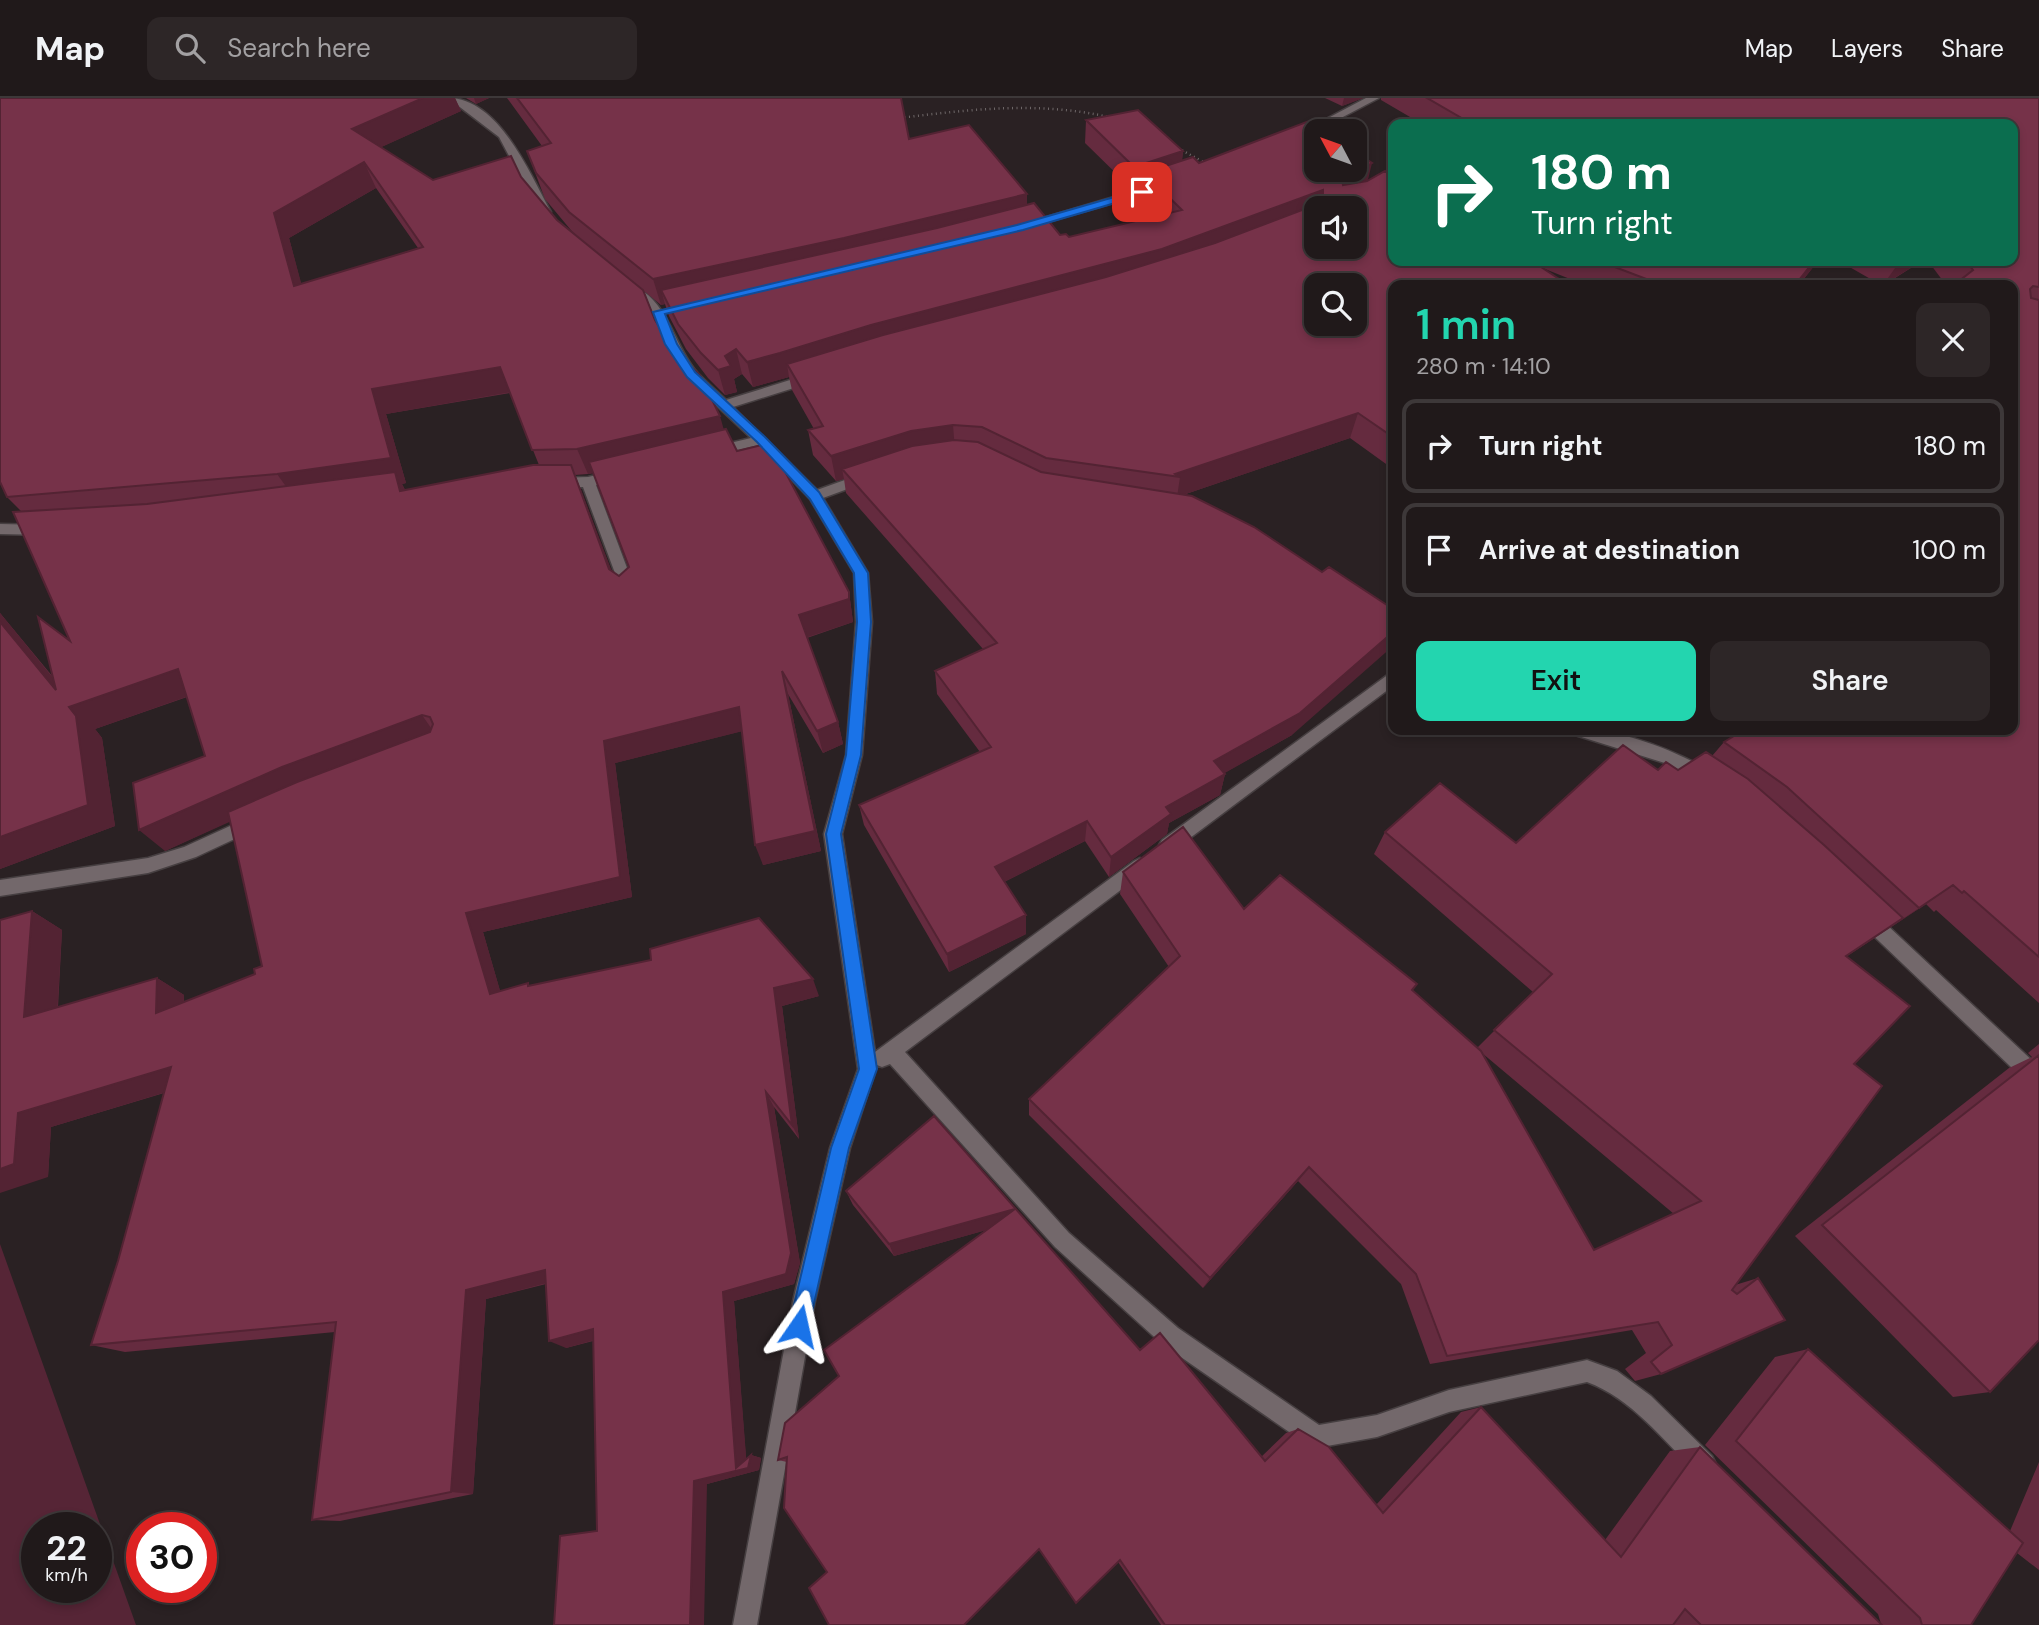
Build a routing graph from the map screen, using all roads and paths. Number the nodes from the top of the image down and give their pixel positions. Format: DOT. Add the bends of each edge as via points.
graph roads {
  1 [pos="453,98"];
  2 [pos="1374,98"];
  3 [pos="897,118"];
  4 [pos="1120,120"];
  5 [pos="1291,140"];
  6 [pos="1167,143"];
  7 [pos="1214,167"];
  8 [pos="557,226"];
  9 [pos="1020,227"];
  10 [pos="618,278"];
  11 [pos="824,374"];
  12 [pos="724,405"];
  13 [pos="761,439"];
  14 [pos="695,456"];
  15 [pos="628,472"];
  16 [pos="881,472"];
  17 [pos="546,482"];
  18 [pos="588,482"];
  19 [pos="815,496"];
  20 [pos="0,529"];
  21 [pos="61,529"];
  22 [pos="629,592"];
  23 [pos="1388,681"];
  24 [pos="1596,735"];
  25 [pos="1723,788"];
  26 [pos="263,818"];
  27 [pos="0,888"];
  28 [pos="1857,908"];
  29 [pos="891,1051"];
  30 [pos="868,1069"];
  31 [pos="2039,1080"];
  32 [pos="1721,1481"];
  33 [pos="745,1625"];
  1 -- 8 [label="street" via="503,135 538,201"];
  2 -- 5 [label="street"];
  3 -- 4 [label="path" via="1068,106"];
  6 -- 7 [label="path"];
  7 -- 9 [label="street"];
  10 -- 12 [label="street" via="664,311 671,344 691,374"];
  11 -- 12 [label="street"];
  12 -- 13 [label="street"];
  13 -- 14 [label="street"];
  13 -- 19 [label="street"];
  15 -- 18 [label="street"];
  16 -- 19 [label="street"];
  17 -- 18 [label="street"];
  18 -- 22 [label="street"];
  19 -- 30 [label="street" via="861,573 864,622 853,755 834,834"];
  20 -- 21 [label="street"];
  23 -- 29 [label="street"];
  24 -- 25 [label="street" via="1674,760"];
  26 -- 27 [label="street" via="169,860"];
  28 -- 31 [label="street"];
  29 -- 30 [label="street"];
  29 -- 32 [label="street" via="1062,1240 1170,1336 1316,1437 1377,1426 1449,1401 1587,1371 1609,1379 1643,1404"];
  30 -- 33 [label="street" via="840,1148 804,1301"];
}
